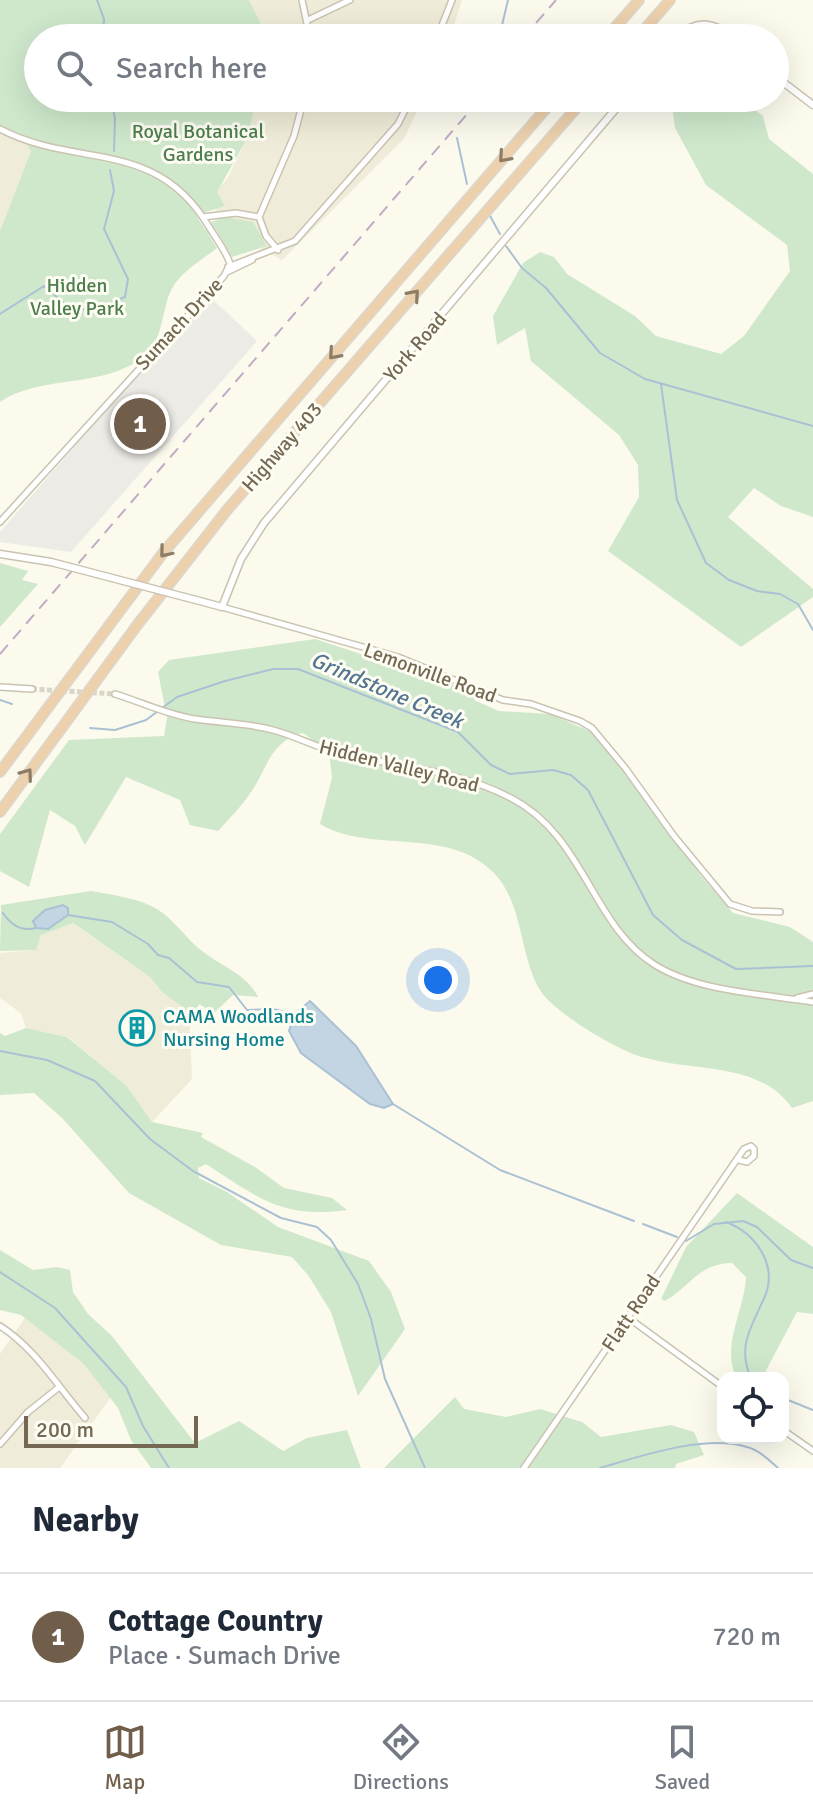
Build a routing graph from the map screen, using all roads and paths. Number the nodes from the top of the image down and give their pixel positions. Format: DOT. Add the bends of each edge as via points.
graph roads {
  1 [pos="302,0"];
  2 [pos="350,0"];
  3 [pos="452,0"];
  4 [pos="639,0"];
  5 [pos="670,0"];
  6 [pos="308,20"];
  7 [pos="308,24"];
  8 [pos="443,24"];
  9 [pos="618,24"];
  10 [pos="649,24"];
  11 [pos="789,87"];
  12 [pos="813,105"];
  13 [pos="300,112"];
  14 [pos="404,112"];
  15 [pos="543,112"];
  16 [pos="573,112"];
  17 [pos="613,112"];
  18 [pos="0,129"];
  19 [pos="203,217"];
  20 [pos="259,217"];
  21 [pos="278,250"];
  22 [pos="227,270"];
  23 [pos="0,522"];
  24 [pos="0,554"];
  25 [pos="222,607"];
  26 [pos="0,687"];
  27 [pos="32,689"];
  28 [pos="115,694"];
  29 [pos="0,772"];
  30 [pos="0,812"];
  31 [pos="780,912"];
  32 [pos="813,994"];
  33 [pos="796,999"];
  34 [pos="813,1002"];
  35 [pos="739,1160"];
  36 [pos="630,1319"];
  37 [pos="0,1326"];
  38 [pos="717,1383"];
  39 [pos="58,1388"];
  40 [pos="85,1418"];
  41 [pos="789,1434"];
  42 [pos="0,1444"];
  43 [pos="813,1451"];
  44 [pos="524,1468"];
  1 -- 6 [label="street"];
  2 -- 6 [label="street"];
  3 -- 8 [label="street"];
  4 -- 9 [label="highway"];
  5 -- 10 [label="highway"];
  6 -- 7 [label="street"];
  11 -- 12 [label="street"];
  13 -- 20 [label="street"];
  14 -- 21 [label="street" via="308,227"];
  15 -- 29 [label="highway, Highway 403, one-way" via="163,553"];
  30 -- 16 [label="highway, Highway 403, one-way" via="227,510"];
  17 -- 25 [label="street, York Road" via="264,523 241,559"];
  18 -- 19 [label="street" via="118,160 169,181"];
  19 -- 20 [label="street"];
  19 -- 22 [label="street" via="230,264"];
  20 -- 21 [label="street"];
  21 -- 22 [label="street"];
  22 -- 23 [label="street, Sumach Drive"];
  24 -- 25 [label="street, Lemonville Road, bridge" via="51,562"];
  25 -- 31 [label="street, Lemonville Road" via="398,657 503,700 580,721 626,769 730,904"];
  26 -- 27 [label="street"];
  28 -- 33 [label="street, Hidden Valley Road" via="170,712 276,731 347,755 457,776 511,798 556,830 634,948 654,964 675,975 756,996"];
  32 -- 33 [label="street, Hidden Valley Road"];
  33 -- 34 [label="street, Hidden Valley Road"];
  35 -- 36 [label="street, Flatt Road" via="647,1287"];
  36 -- 38 [label="street"];
  36 -- 44 [label="street, Flatt Road"];
  37 -- 39 [label="street" via="15,1336"];
  39 -- 40 [label="street"];
  39 -- 42 [label="street"];
  41 -- 43 [label="street"];
}
